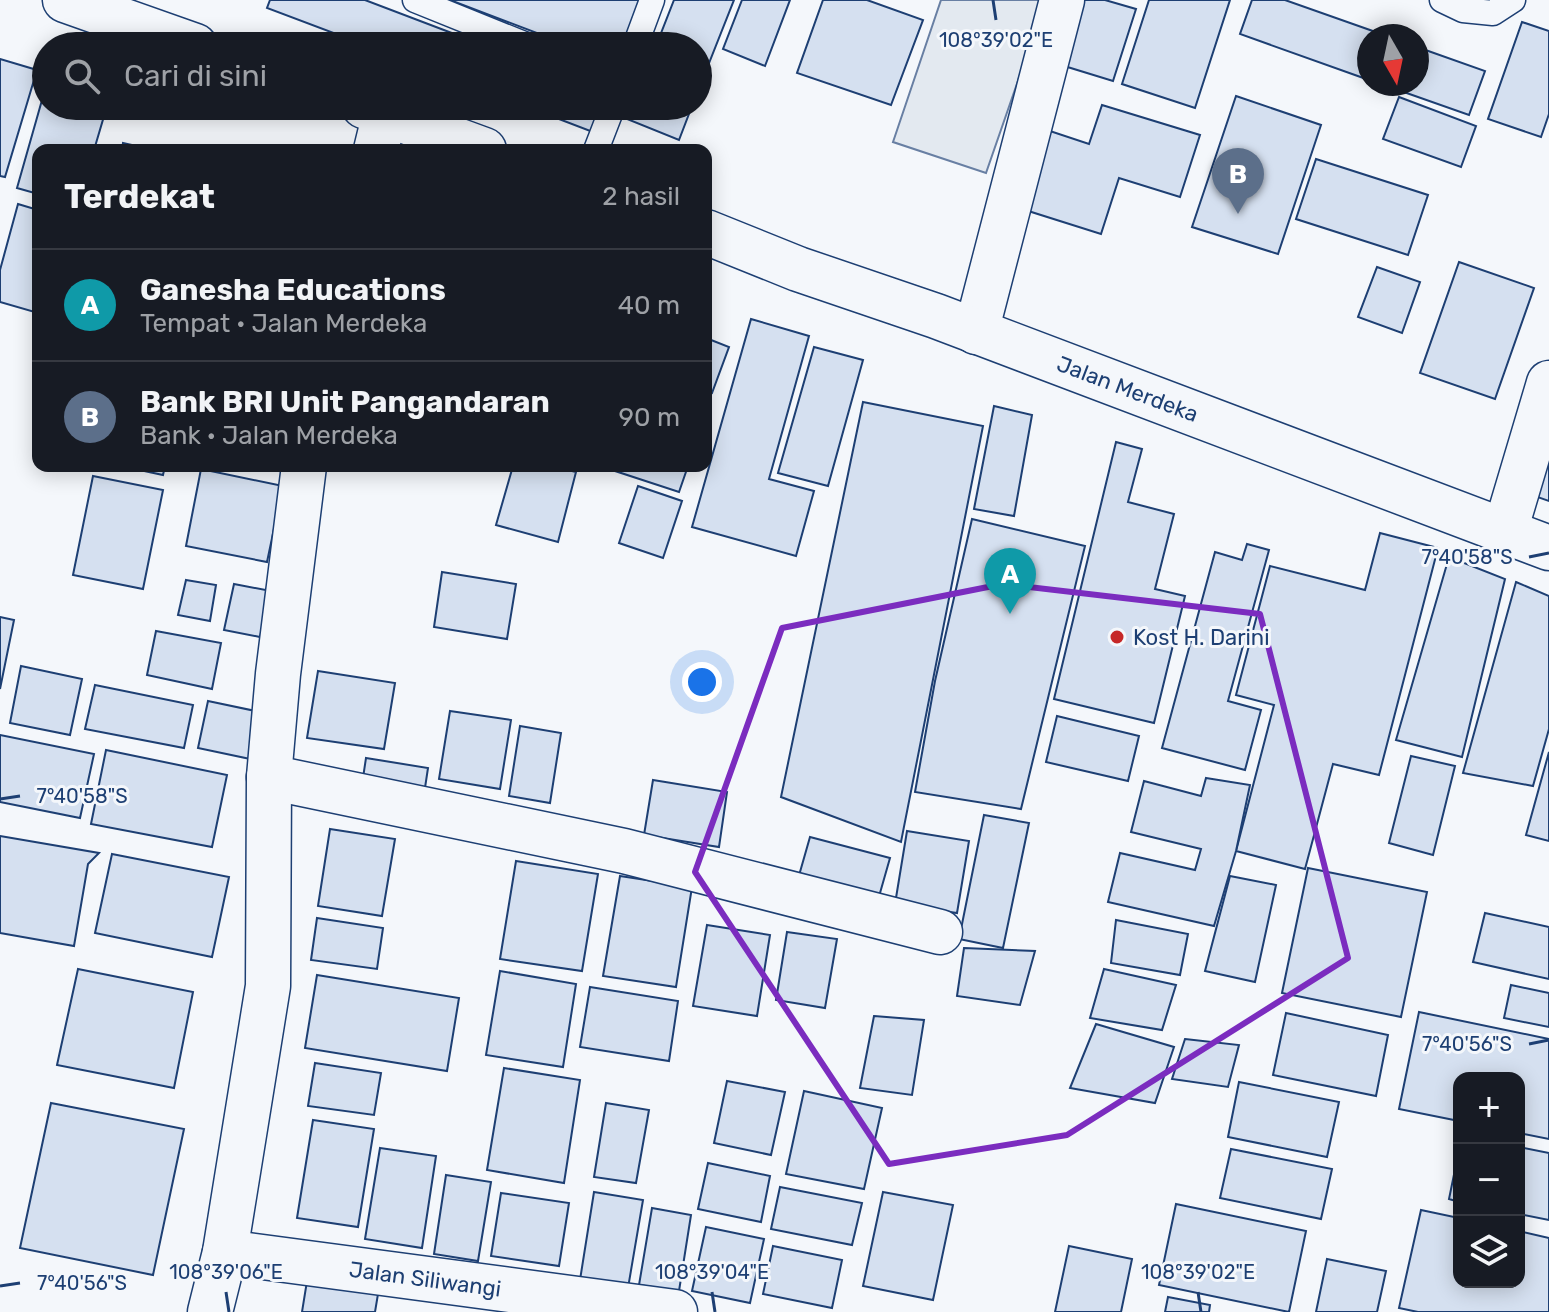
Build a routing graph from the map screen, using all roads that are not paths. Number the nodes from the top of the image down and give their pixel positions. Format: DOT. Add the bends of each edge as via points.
graph roads {
  1 [pos="65,0"];
  2 [pos="415,0"];
  3 [pos="652,0"];
  4 [pos="1062,0"];
  5 [pos="1442,0"];
  6 [pos="1513,0"];
  7 [pos="155,32"];
  8 [pos="494,32"];
  9 [pos="640,32"];
  10 [pos="608,120"];
  11 [pos="375,123"];
  12 [pos="460,144"];
  13 [pos="598,144"];
  14 [pos="712,234"];
  15 [pos="976,332"];
  16 [pos="1549,383"];
  17 [pos="303,472"];
  18 [pos="1505,531"];
  19 [pos="1549,548"];
  20 [pos="269,777"];
  21 [pos="940,932"];
  22 [pos="225,1252"];
  23 [pos="210,1312"];
  24 [pos="675,1312"];
  1 -- 7 [label="main road"];
  2 -- 8 [label="lane"];
  3 -- 9 [label="lane"];
  4 -- 15 [label="main road"];
  5 -- 6 [label="lane" via="1463,10 1493,13"];
  10 -- 13 [label="lane"];
  11 -- 12 [label="main road"];
  14 -- 15 [label="main road, Jalan Merdeka"];
  15 -- 18 [label="main road, Jalan Merdeka"];
  16 -- 18 [label="main road"];
  17 -- 20 [label="main road"];
  18 -- 19 [label="main road, Jalan Merdeka"];
  20 -- 21 [label="main road" via="624,851"];
  20 -- 22 [label="main road" via="268,986"];
  22 -- 23 [label="main road"];
  22 -- 24 [label="main road, Jalan Siliwangi"];
}
